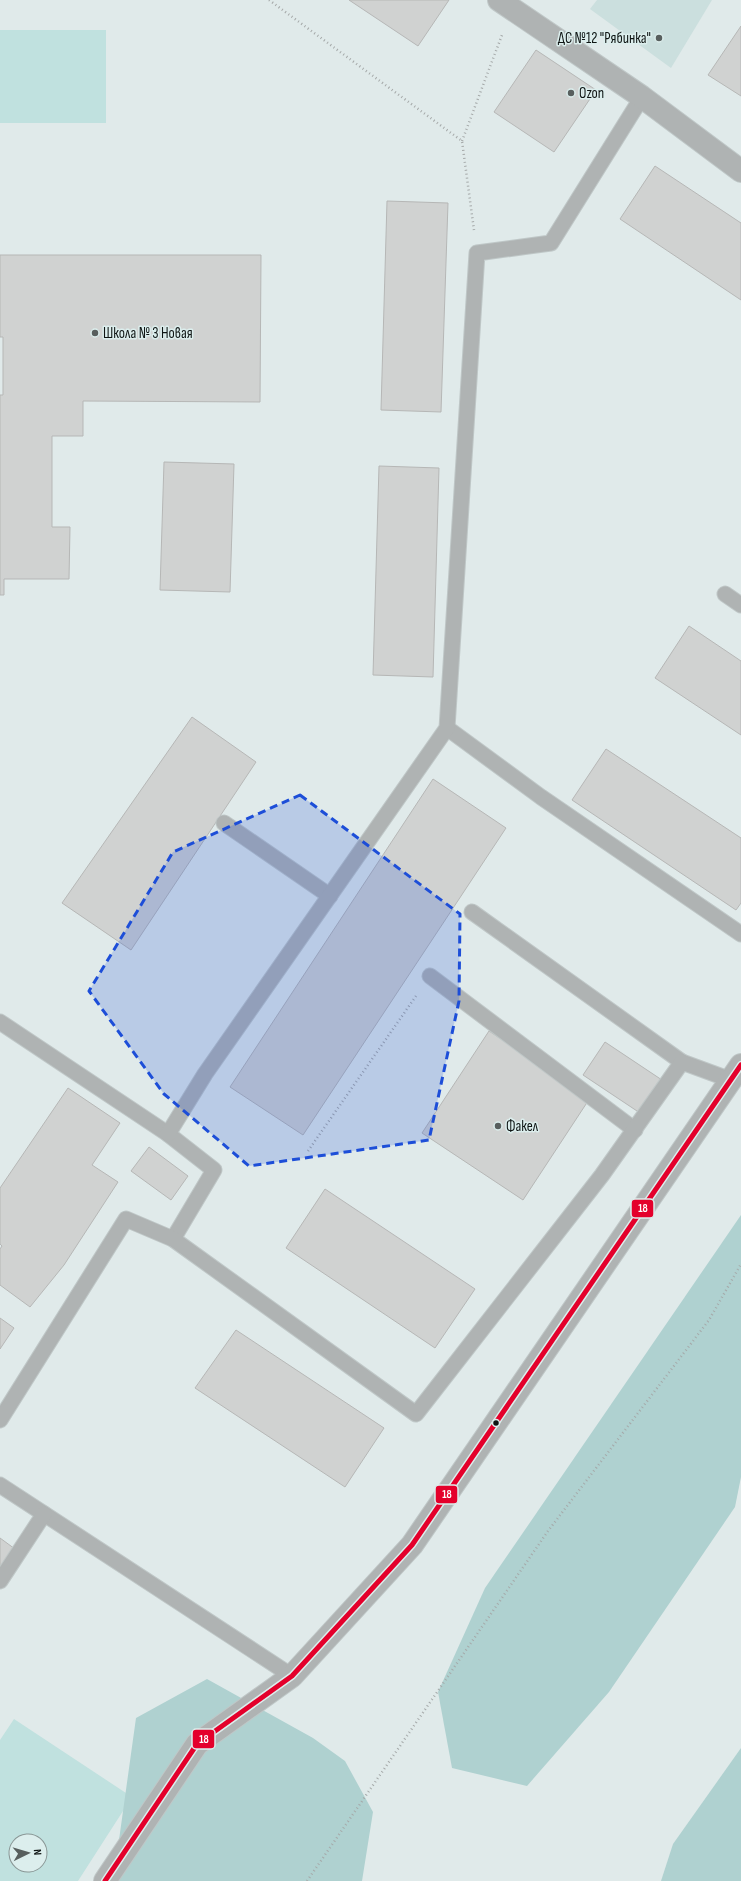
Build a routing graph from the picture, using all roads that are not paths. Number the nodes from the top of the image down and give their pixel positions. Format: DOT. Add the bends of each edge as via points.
graph roads {
  1 [pos="506,4"];
  2 [pos="642,97"];
  3 [pos="741,171"];
  4 [pos="725,594"];
  5 [pos="741,605"];
  6 [pos="447,728"];
  7 [pos="224,823"];
  8 [pos="330,896"];
  9 [pos="472,912"];
  10 [pos="741,934"];
  11 [pos="430,976"];
  12 [pos="0,1022"];
  13 [pos="682,1062"];
  14 [pos="736,1072"];
  15 [pos="635,1130"];
  16 [pos="168,1134"];
  17 [pos="173,1239"];
  18 [pos="0,1420"];
  19 [pos="0,1485"];
  20 [pos="44,1514"];
  21 [pos="0,1581"];
  22 [pos="292,1676"];
  23 [pos="105,1881"];
  1 -- 2 [label="street"];
  2 -- 3 [label="street"];
  2 -- 6 [label="lane" via="551,243 477,253"];
  4 -- 5 [label="lane"];
  6 -- 8 [label="lane"];
  6 -- 10 [label="lane" via="541,797"];
  7 -- 8 [label="lane"];
  8 -- 16 [label="lane" via="205,1074"];
  9 -- 13 [label="lane"];
  11 -- 15 [label="lane"];
  12 -- 16 [label="lane"];
  13 -- 14 [label="lane"];
  13 -- 15 [label="lane"];
  14 -- 22 [label="street" via="412,1546"];
  15 -- 17 [label="lane" via="416,1414"];
  16 -- 17 [label="lane" via="214,1170"];
  17 -- 18 [label="lane" via="126,1219"];
  19 -- 20 [label="lane"];
  20 -- 21 [label="lane"];
  20 -- 22 [label="lane"];
  22 -- 23 [label="street" via="197,1744"];
}
